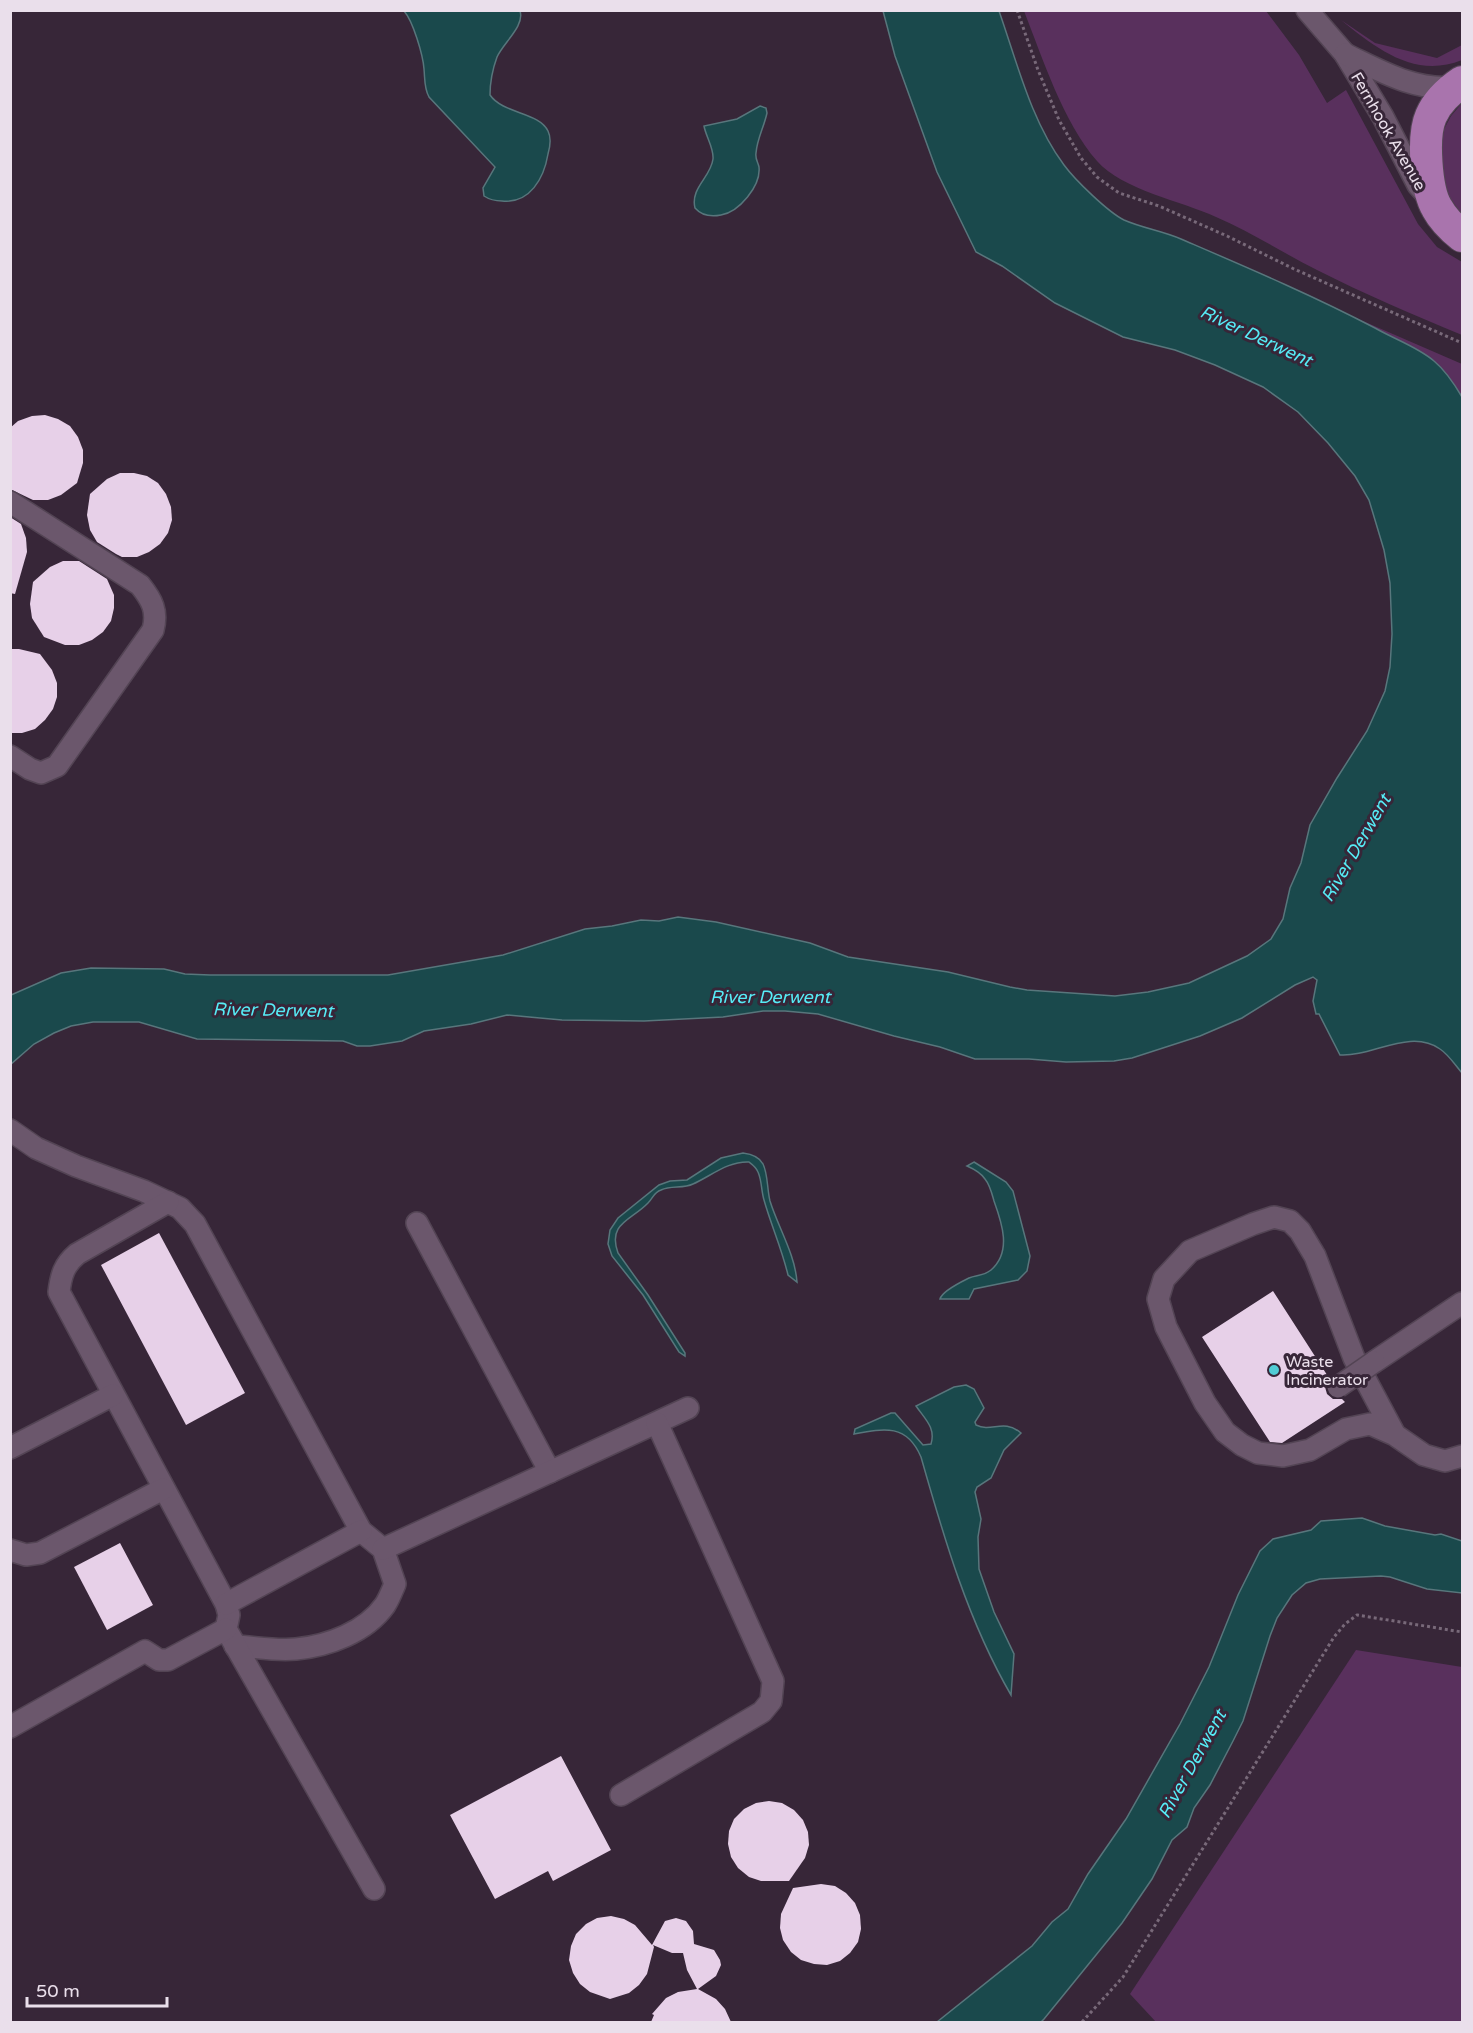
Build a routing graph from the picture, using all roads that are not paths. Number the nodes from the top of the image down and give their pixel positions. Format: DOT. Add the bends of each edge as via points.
graph roads {
  1 [pos="1307,10"];
  2 [pos="1345,54"];
  3 [pos="1458,85"];
  4 [pos="1436,206"];
  5 [pos="1462,236"];
  6 [pos="10,502"];
  7 [pos="10,756"];
  8 [pos="10,1130"];
  9 [pos="168,1202"];
  10 [pos="417,1223"];
  11 [pos="1462,1303"];
  12 [pos="1338,1387"];
  13 [pos="113,1395"];
  14 [pos="688,1408"];
  15 [pos="657,1423"];
  16 [pos="1395,1435"];
  17 [pos="10,1448"];
  18 [pos="1462,1456"];
  19 [pos="550,1472"];
  20 [pos="163,1489"];
  21 [pos="361,1532"];
  22 [pos="383,1549"];
  23 [pos="10,1550"];
  24 [pos="226,1604"];
  25 [pos="231,1638"];
  26 [pos="10,1727"];
  27 [pos="621,1795"];
  28 [pos="374,1889"];
  1 -- 2 [label="street, Fernhook Avenue"];
  2 -- 3 [label="street, Fernhook Avenue" via="1410,83 1439,89"];
  2 -- 4 [label="street, Fernhook Avenue" via="1418,185"];
  3 -- 4 [label="highway" via="1440,102 1426,132 1428,170"];
  4 -- 5 [label="highway"];
  6 -- 7 [label="street" via="140,585 155,610 153,630 57,766 41,773"];
  8 -- 9 [label="street" via="36,1148"];
  9 -- 13 [label="street" via="77,1254 61,1275 59,1292 64,1304"];
  9 -- 21 [label="street" via="195,1224"];
  10 -- 19 [label="street"];
  11 -- 12 [label="street, bridge"];
  13 -- 17 [label="street"];
  13 -- 20 [label="street"];
  14 -- 15 [label="street"];
  15 -- 19 [label="street"];
  15 -- 27 [label="street" via="773,1681 771,1701 762,1712"];
  16 -- 16 [label="street" via="1370,1424 1346,1429 1310,1449 1283,1456 1258,1453 1242,1445 1225,1432 1205,1403 1166,1327 1158,1299 1164,1279 1190,1251 1274,1217 1290,1221 1315,1256 1354,1358"];
  16 -- 18 [label="street" via="1424,1455 1445,1461"];
  19 -- 22 [label="street"];
  20 -- 23 [label="street" via="40,1553 26,1555"];
  20 -- 24 [label="street"];
  21 -- 22 [label="street"];
  21 -- 24 [label="street"];
  22 -- 25 [label="street" via="395,1584 385,1605 370,1622 353,1632 325,1644 295,1649"];
  24 -- 25 [label="street"];
  25 -- 26 [label="street" via="168,1660 159,1660 145,1651"];
  25 -- 28 [label="street"];
}
